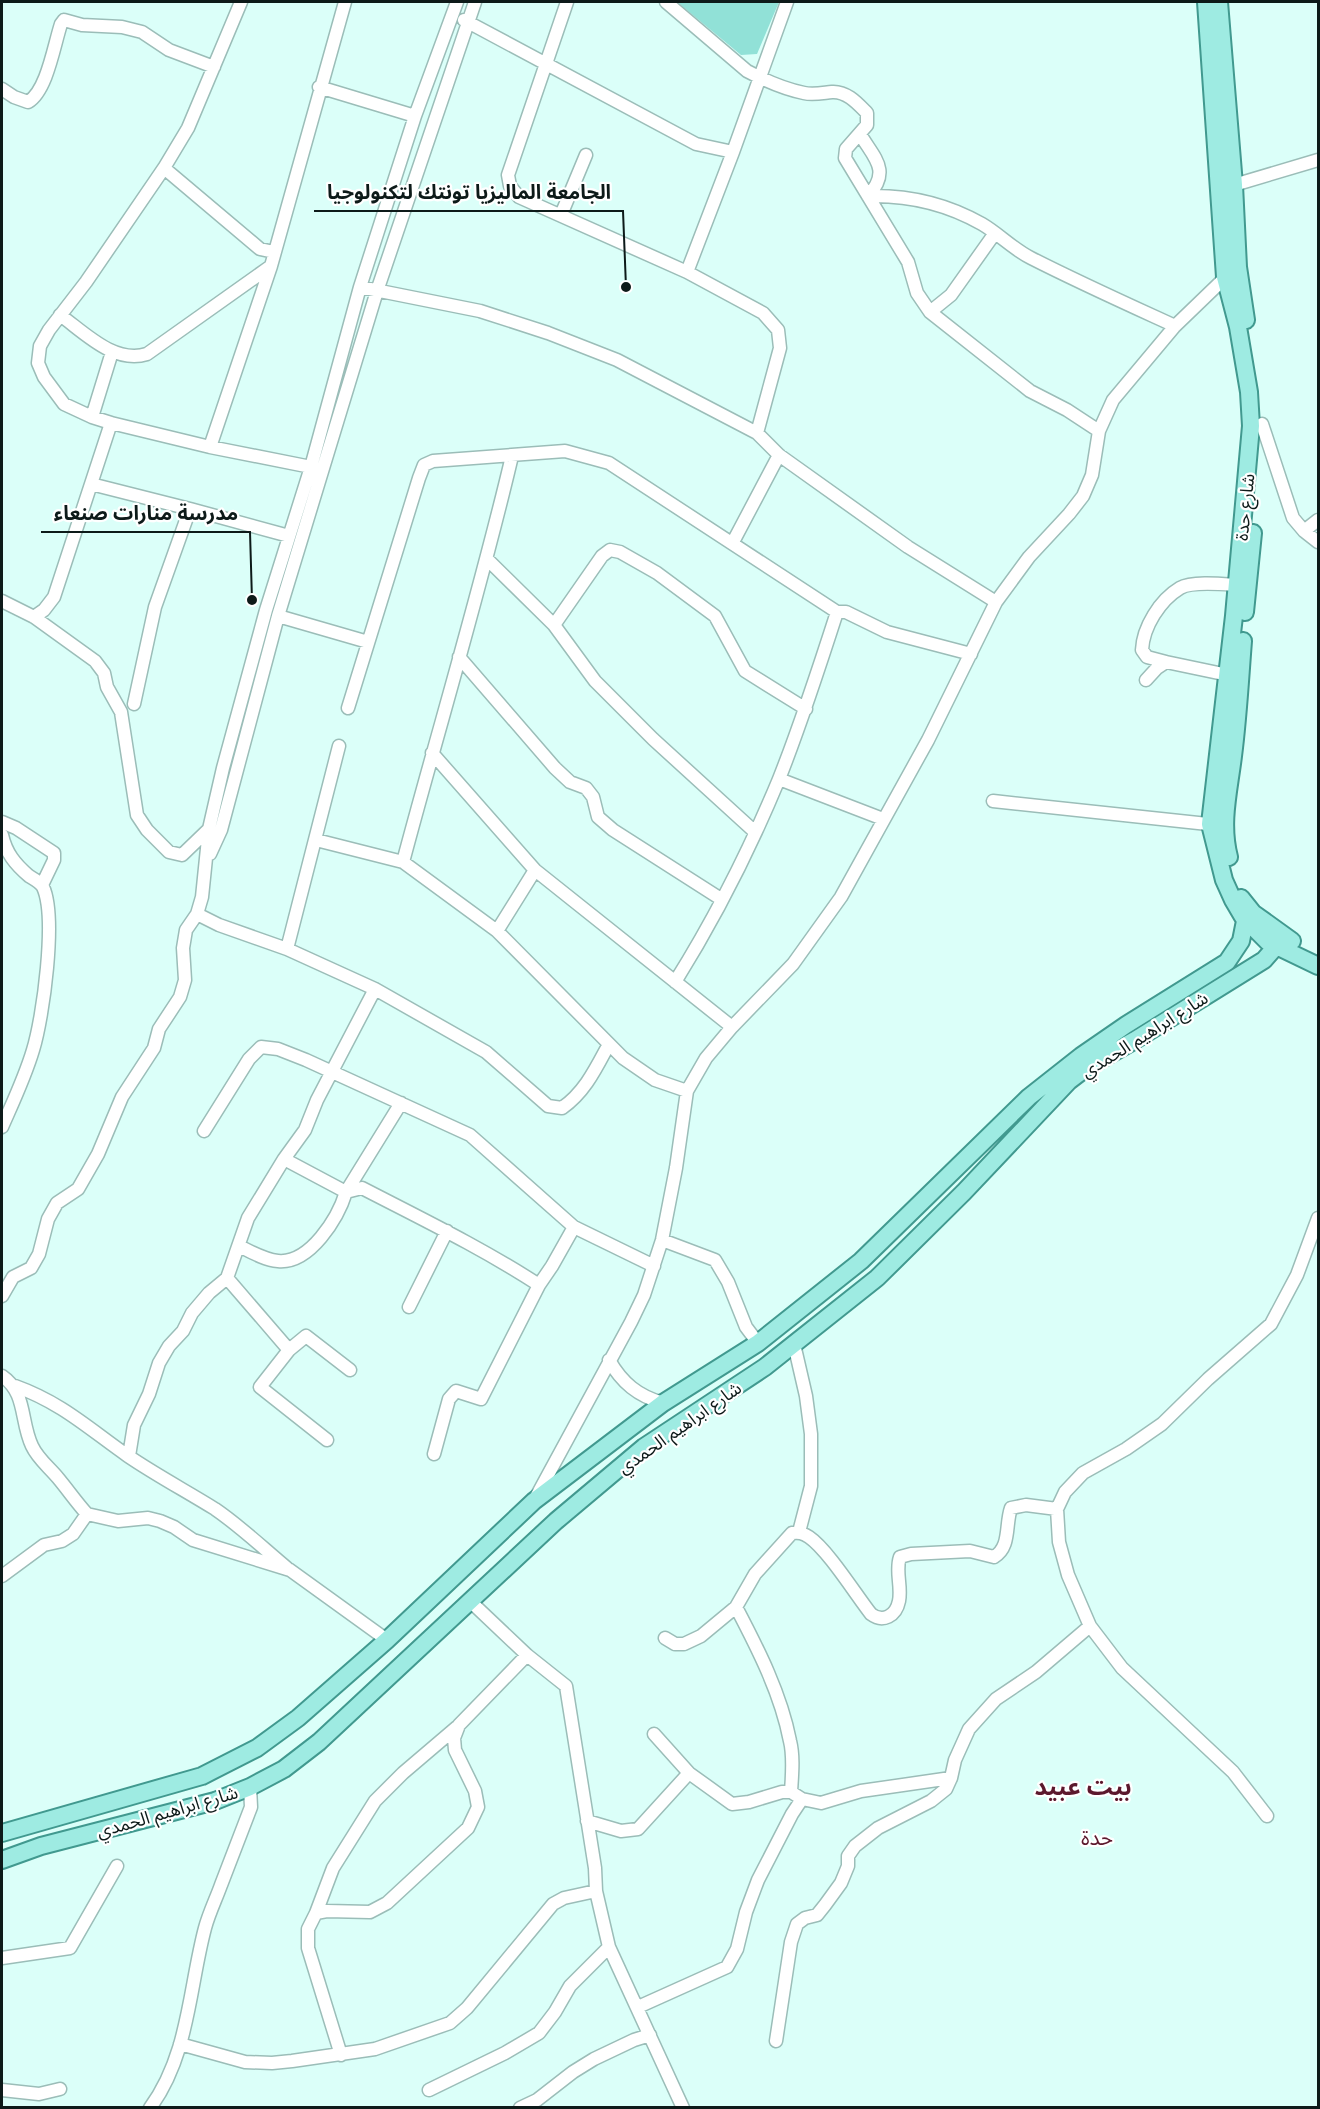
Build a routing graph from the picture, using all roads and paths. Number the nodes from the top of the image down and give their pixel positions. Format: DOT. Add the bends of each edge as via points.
graph roads {
  1 [pos="241,2"];
  2 [pos="345,2"];
  3 [pos="457,2"];
  4 [pos="475,2"];
  5 [pos="567,2"];
  6 [pos="666,2"];
  7 [pos="787,2"];
  8 [pos="1206,2"];
  9 [pos="1219,2"];
  10 [pos="453,14"];
  11 [pos="469,22"];
  12 [pos="546,62"];
  13 [pos="214,68"];
  14 [pos="760,78"];
  15 [pos="319,87"];
  16 [pos="2,89"];
  17 [pos="414,116"];
  18 [pos="861,134"];
  19 [pos="734,152"];
  20 [pos="586,155"];
  21 [pos="1318,160"];
  22 [pos="164,168"];
  23 [pos="1226,185"];
  24 [pos="390,192"];
  25 [pos="868,196"];
  26 [pos="408,198"];
  27 [pos="561,215"];
  28 [pos="994,233"];
  29 [pos="274,252"];
  30 [pos="270,266"];
  31 [pos="687,272"];
  32 [pos="1232,272"];
  33 [pos="360,287"];
  34 [pos="377,291"];
  35 [pos="930,312"];
  36 [pos="60,315"];
  37 [pos="1175,326"];
  38 [pos="112,352"];
  39 [pos="1253,383"];
  40 [pos="92,417"];
  41 [pos="111,423"];
  42 [pos="1262,424"];
  43 [pos="1099,431"];
  44 [pos="757,434"];
  45 [pos="1256,444"];
  46 [pos="210,447"];
  47 [pos="779,455"];
  48 [pos="512,456"];
  49 [pos="311,467"];
  50 [pos="91,484"];
  51 [pos="190,509"];
  52 [pos="1318,520"];
  53 [pos="1304,531"];
  54 [pos="289,536"];
  55 [pos="733,542"];
  56 [pos="1318,542"];
  57 [pos="487,559"];
  58 [pos="1242,586"];
  59 [pos="2,601"];
  60 [pos="996,602"];
  61 [pos="837,612"];
  62 [pos="278,616"];
  63 [pos="34,617"];
  64 [pos="554,625"];
  65 [pos="368,642"];
  66 [pos="971,654"];
  67 [pos="459,657"];
  68 [pos="1166,662"];
  69 [pos="1228,675"];
  70 [pos="1146,680"];
  71 [pos="134,704"];
  72 [pos="348,708"];
  73 [pos="806,710"];
  74 [pos="339,746"];
  75 [pos="432,753"];
  76 [pos="778,779"];
  77 [pos="993,801"];
  78 [pos="884,819"];
  79 [pos="2,822"];
  80 [pos="1217,825"];
  81 [pos="215,830"];
  82 [pos="755,832"];
  83 [pos="2,835"];
  84 [pos="315,840"];
  85 [pos="403,862"];
  86 [pos="535,870"];
  87 [pos="42,885"];
  88 [pos="721,899"];
  89 [pos="196,914"];
  90 [pos="1245,921"];
  91 [pos="497,931"];
  92 [pos="1281,941"];
  93 [pos="287,949"];
  94 [pos="1264,960"];
  95 [pos="1314,962"];
  96 [pos="675,982"];
  97 [pos="375,990"];
  98 [pos="1126,1025"];
  99 [pos="732,1027"];
  100 [pos="1135,1040"];
  101 [pos="609,1044"];
  102 [pos="333,1073"];
  103 [pos="687,1091"];
  104 [pos="1029,1097"];
  105 [pos="400,1103"];
  106 [pos="1041,1113"];
  107 [pos="2,1127"];
  108 [pos="204,1131"];
  109 [pos="284,1158"];
  110 [pos="346,1192"];
  111 [pos="1318,1218"];
  112 [pos="574,1227"];
  113 [pos="447,1231"];
  114 [pos="662,1240"];
  115 [pos="239,1246"];
  116 [pos="654,1266"];
  117 [pos="227,1278"];
  118 [pos="538,1285"];
  119 [pos="2,1296"];
  120 [pos="408,1307"];
  121 [pos="758,1343"];
  122 [pos="794,1344"];
  123 [pos="289,1350"];
  124 [pos="609,1360"];
  125 [pos="720,1366"];
  126 [pos="350,1370"];
  127 [pos="2,1376"];
  128 [pos="15,1386"];
  129 [pos="734,1389"];
  130 [pos="663,1403"];
  131 [pos="327,1440"];
  132 [pos="434,1454"];
  133 [pos="129,1456"];
  134 [pos="534,1501"];
  135 [pos="1057,1509"];
  136 [pos="87,1514"];
  137 [pos="799,1532"];
  138 [pos="290,1570"];
  139 [pos="2,1576"];
  140 [pos="470,1600"];
  141 [pos="736,1607"];
  142 [pos="1090,1626"];
  143 [pos="665,1638"];
  144 [pos="387,1640"];
  145 [pos="527,1655"];
  146 [pos="459,1725"];
  147 [pos="654,1734"];
  148 [pos="689,1773"];
  149 [pos="951,1778"];
  150 [pos="250,1787"];
  151 [pos="791,1792"];
  152 [pos="802,1799"];
  153 [pos="1267,1816"];
  154 [pos="587,1821"];
  155 [pos="2,1833"];
  156 [pos="2,1860"];
  157 [pos="117,1866"];
  158 [pos="596,1891"];
  159 [pos="316,1914"];
  160 [pos="609,1947"];
  161 [pos="2,1958"];
  162 [pos="638,2007"];
  163 [pos="650,2035"];
  164 [pos="776,2042"];
  165 [pos="180,2044"];
  166 [pos="341,2055"];
  167 [pos="60,2089"];
  168 [pos="2,2090"];
  169 [pos="429,2090"];
  170 [pos="151,2107"];
  171 [pos="520,2108"];
  172 [pos="683,2108"];
  1 -- 13 [label="street"];
  2 -- 15 [label="street"];
  3 -- 10 [label="street"];
  4 -- 11 [label="street"];
  5 -- 12 [label="street"];
  6 -- 14 [label="street"];
  7 -- 14 [label="street"];
  8 -- 23 [label="main road, شارع حدة"];
  9 -- 23 [label="main road, شارع حدة"];
  10 -- 11 [label="street"];
  10 -- 17 [label="street"];
  11 -- 12 [label="street"];
  11 -- 26 [label="street"];
  12 -- 19 [label="street" via="696,144"];
  12 -- 27 [label="street" via="508,175 510,186 519,197"];
  13 -- 16 [label="street" via="169,50 142,32 82,26 64,20 36,97 28,102"];
  13 -- 22 [label="street" via="188,128"];
  14 -- 18 [label="street" via="800,92 849,96 867,114 867,125"];
  14 -- 19 [label="street"];
  15 -- 17 [label="street"];
  15 -- 29 [label="street"];
  17 -- 24 [label="street"];
  18 -- 25 [label="street" via="878,161 880,173 876,188"];
  18 -- 25 [label="street" via="846,148 845,158"];
  19 -- 31 [label="street"];
  20 -- 27 [label="street"];
  21 -- 23 [label="street"];
  22 -- 29 [label="street" via="260,249"];
  22 -- 36 [label="street"];
  23 -- 32 [label="main road, شارع حدة"];
  24 -- 26 [label="street"];
  24 -- 33 [label="street"];
  25 -- 28 [label="street" via="905,197 934,204"];
  25 -- 35 [label="street" via="908,262 917,293"];
  26 -- 34 [label="street"];
  27 -- 31 [label="street"];
  28 -- 35 [label="street" via="951,295"];
  28 -- 37 [label="street" via="1027,256"];
  29 -- 30 [label="street"];
  30 -- 38 [label="street" via="147,354"];
  30 -- 46 [label="street"];
  31 -- 44 [label="street" via="763,313 778,330 780,348"];
  32 -- 37 [label="street"];
  32 -- 39 [label="main road, شارع حدة" via="1238,327"];
  33 -- 34 [label="street"];
  33 -- 49 [label="street"];
  34 -- 44 [label="street" via="480,311 548,333 617,360"];
  34 -- 62 [label="street"];
  35 -- 43 [label="street" via="1030,391"];
  36 -- 38 [label="street"];
  36 -- 40 [label="street" via="40,346 38,363 64,404"];
  37 -- 43 [label="street" via="1113,400"];
  38 -- 40 [label="street"];
  39 -- 42 [label="main road, شارع حدة"];
  39 -- 45 [label="main road, شارع حدة"];
  40 -- 41 [label="street"];
  41 -- 46 [label="street"];
  41 -- 50 [label="street"];
  42 -- 45 [label="main road, شارع حدة"];
  42 -- 53 [label="street" via="1293,518"];
  43 -- 60 [label="street" via="1092,475 1083,496 1029,557"];
  44 -- 47 [label="street"];
  45 -- 58 [label="main road, شارع حدة"];
  46 -- 49 [label="street"];
  47 -- 55 [label="street"];
  47 -- 60 [label="street" via="908,547"];
  48 -- 55 [label="street" via="565,451 609,463"];
  48 -- 57 [label="street"];
  48 -- 65 [label="street" via="433,461 424,465"];
  49 -- 54 [label="street"];
  50 -- 51 [label="street"];
  50 -- 63 [label="street" via="54,597"];
  51 -- 54 [label="street"];
  51 -- 71 [label="street" via="155,607"];
  52 -- 53 [label="street"];
  53 -- 56 [label="street"];
  54 -- 81 [label="street" via="224,768"];
  55 -- 61 [label="street"];
  57 -- 64 [label="street"];
  57 -- 67 [label="street"];
  58 -- 68 [label="street" via="1181,587 1165,602 1150,622 1142,650 1147,657"];
  58 -- 69 [label="main road, شارع حدة"];
  58 -- 80 [label="main road, شارع حدة" via="1233,755"];
  59 -- 63 [label="street"];
  60 -- 66 [label="street"];
  61 -- 66 [label="street" via="846,612 887,632"];
  61 -- 73 [label="street"];
  62 -- 65 [label="street"];
  62 -- 81 [label="street"];
  63 -- 81 [label="street" via="104,673 121,712 137,815 147,830 169,852 182,855"];
  64 -- 73 [label="street" via="602,556 610,550 620,552 657,573 715,616 745,671"];
  64 -- 82 [label="street" via="595,681"];
  65 -- 72 [label="street"];
  66 -- 78 [label="street"];
  67 -- 75 [label="street"];
  67 -- 88 [label="street" via="555,768 570,782 586,788 593,797 598,817"];
  68 -- 69 [label="street"];
  68 -- 70 [label="street"];
  69 -- 80 [label="main road, شارع حدة"];
  73 -- 76 [label="street"];
  74 -- 84 [label="street"];
  75 -- 85 [label="street"];
  75 -- 86 [label="street"];
  76 -- 78 [label="street"];
  76 -- 82 [label="street"];
  77 -- 80 [label="street"];
  78 -- 99 [label="street" via="841,897 793,964"];
  79 -- 87 [label="street" via="54,853"];
  80 -- 90 [label="main road, شارع حدة" via="1224,880"];
  80 -- 92 [label="main road, شارع حدة" via="1241,898"];
  81 -- 89 [label="street"];
  82 -- 88 [label="street"];
  83 -- 87 [label="street" via="7,853"];
  84 -- 85 [label="street"];
  84 -- 93 [label="street"];
  85 -- 91 [label="street"];
  86 -- 91 [label="street"];
  86 -- 96 [label="street"];
  87 -- 107 [label="street" via="49,909 49,941 41,1014 34,1048"];
  88 -- 96 [label="street"];
  89 -- 93 [label="street"];
  89 -- 119 [label="street" via="186,930 185,980 180,997 159,1029 154,1048 122,1097 78,1189 57,1203 48,1219 31,1268 13,1277"];
  90 -- 92 [label="main road, شارع حدة" via="1259,935"];
  90 -- 98 [label="main road, شارع ابراهيم الحمدي" via="1241,941 1227,962"];
  91 -- 101 [label="street"];
  92 -- 94 [label="main road, شارع ابراهيم الحمدي"];
  92 -- 95 [label="main road, شارع حدة"];
  93 -- 97 [label="street"];
  94 -- 95 [label="main road" via="1286,956"];
  94 -- 100 [label="main road, شارع ابراهيم الحمدي"];
  96 -- 99 [label="street"];
  97 -- 101 [label="street" via="486,1052 548,1106 562,1108 573,1100 585,1087"];
  97 -- 102 [label="street"];
  98 -- 100 [label="main road"];
  98 -- 104 [label="main road, شارع ابراهيم الحمدي"];
  99 -- 103 [label="street" via="706,1058"];
  100 -- 106 [label="main road, شارع ابراهيم الحمدي" via="1069,1081"];
  101 -- 103 [label="street" via="622,1058 655,1080"];
  102 -- 105 [label="street"];
  102 -- 108 [label="street" via="278,1049 261,1047 249,1059"];
  102 -- 109 [label="street" via="305,1130"];
  103 -- 114 [label="street"];
  104 -- 106 [label="main road"];
  104 -- 121 [label="main road, شارع ابراهيم الحمدي" via="861,1261"];
  105 -- 110 [label="street"];
  105 -- 112 [label="street" via="470,1135"];
  106 -- 122 [label="main road, شارع ابراهيم الحمدي" via="877,1278"];
  109 -- 110 [label="street"];
  109 -- 115 [label="street" via="248,1218"];
  110 -- 113 [label="street" via="362,1188"];
  110 -- 115 [label="street" via="341,1209 318,1243 296,1258 279,1262"];
  111 -- 135 [label="street" via="1298,1275 1271,1324 1162,1424 1083,1473 1065,1492"];
  112 -- 116 [label="street"];
  112 -- 118 [label="street"];
  113 -- 118 [label="street"];
  113 -- 120 [label="street"];
  114 -- 116 [label="street"];
  114 -- 121 [label="street" via="715,1260"];
  115 -- 117 [label="street"];
  116 -- 124 [label="street" via="631,1323"];
  117 -- 123 [label="street"];
  117 -- 133 [label="street" via="198,1306 159,1363 134,1425"];
  118 -- 132 [label="street" via="481,1399 456,1390 449,1399"];
  121 -- 125 [label="main road, شارع ابراهيم الحمدي"];
  122 -- 129 [label="main road, شارع ابراهيم الحمدي"];
  122 -- 137 [label="street" via="811,1434 811,1485"];
  123 -- 126 [label="street" via="306,1336"];
  123 -- 131 [label="street" via="260,1387"];
  124 -- 130 [label="street" via="636,1392"];
  124 -- 134 [label="street"];
  125 -- 129 [label="main road"];
  125 -- 130 [label="main road, شارع ابراهيم الحمدي"];
  127 -- 128 [label="street"];
  128 -- 133 [label="street" via="60,1407"];
  128 -- 136 [label="street" via="31,1444"];
  129 -- 140 [label="main road, شارع ابراهيم الحمدي" via="644,1447"];
  130 -- 134 [label="main road, شارع ابراهيم الحمدي"];
  133 -- 138 [label="street" via="215,1510"];
  134 -- 144 [label="main road, شارع ابراهيم الحمدي"];
  135 -- 137 [label="street" via="1026,1504 1011,1508 1004,1547 994,1557 969,1551 900,1557 899,1602 887,1618 871,1614 828,1557 811,1538"];
  135 -- 142 [label="street" via="1059,1542 1068,1575"];
  136 -- 138 [label="street" via="104,1520 160,1521 193,1540"];
  136 -- 139 [label="street" via="73,1534 44,1545"];
  137 -- 141 [label="street" via="788,1536 755,1574"];
  138 -- 144 [label="street"];
  140 -- 145 [label="street"];
  140 -- 150 [label="main road, شارع ابراهيم الحمدي" via="319,1742 284,1769"];
  141 -- 143 [label="street" via="694,1641 675,1644"];
  141 -- 151 [label="street" via="785,1717 791,1742"];
  142 -- 149 [label="street" via="996,1699 969,1729"];
  142 -- 153 [label="street" via="1122,1668 1233,1772"];
  144 -- 155 [label="main road, شارع ابراهيم الحمدي" via="298,1718 257,1748 202,1776"];
  145 -- 146 [label="street"];
  145 -- 154 [label="street" via="566,1686"];
  146 -- 159 [label="street" via="375,1801 333,1868"];
  146 -- 159 [label="street" via="455,1750 475,1791 478,1808 468,1828 387,1903 370,1912"];
  147 -- 148 [label="street"];
  148 -- 151 [label="street" via="732,1804"];
  148 -- 154 [label="street" via="638,1829 621,1832"];
  149 -- 152 [label="street" via="861,1791 821,1803"];
  149 -- 164 [label="street" via="946,1789 931,1801 878,1828 855,1846 848,1856 841,1883 825,1905 817,1915 797,1924"];
  150 -- 156 [label="main road, شارع ابراهيم الحمدي" via="215,1801 41,1846"];
  150 -- 165 [label="street" via="251,1807 205,1925"];
  151 -- 152 [label="street"];
  152 -- 162 [label="street" via="758,1880 737,1949 727,1967"];
  154 -- 158 [label="street"];
  157 -- 161 [label="street" via="70,1948"];
  158 -- 160 [label="street"];
  158 -- 166 [label="street" via="554,1904 450,2023 375,2049"];
  159 -- 166 [label="street" via="308,1929 308,1948"];
  160 -- 162 [label="street"];
  160 -- 169 [label="street" via="570,1986 539,2033"];
  162 -- 163 [label="street"];
  163 -- 171 [label="street" via="594,2059"];
  163 -- 172 [label="street"];
  165 -- 166 [label="street" via="245,2062"];
  165 -- 170 [label="street" via="168,2078"];
  167 -- 168 [label="street" via="39,2094"];
}
